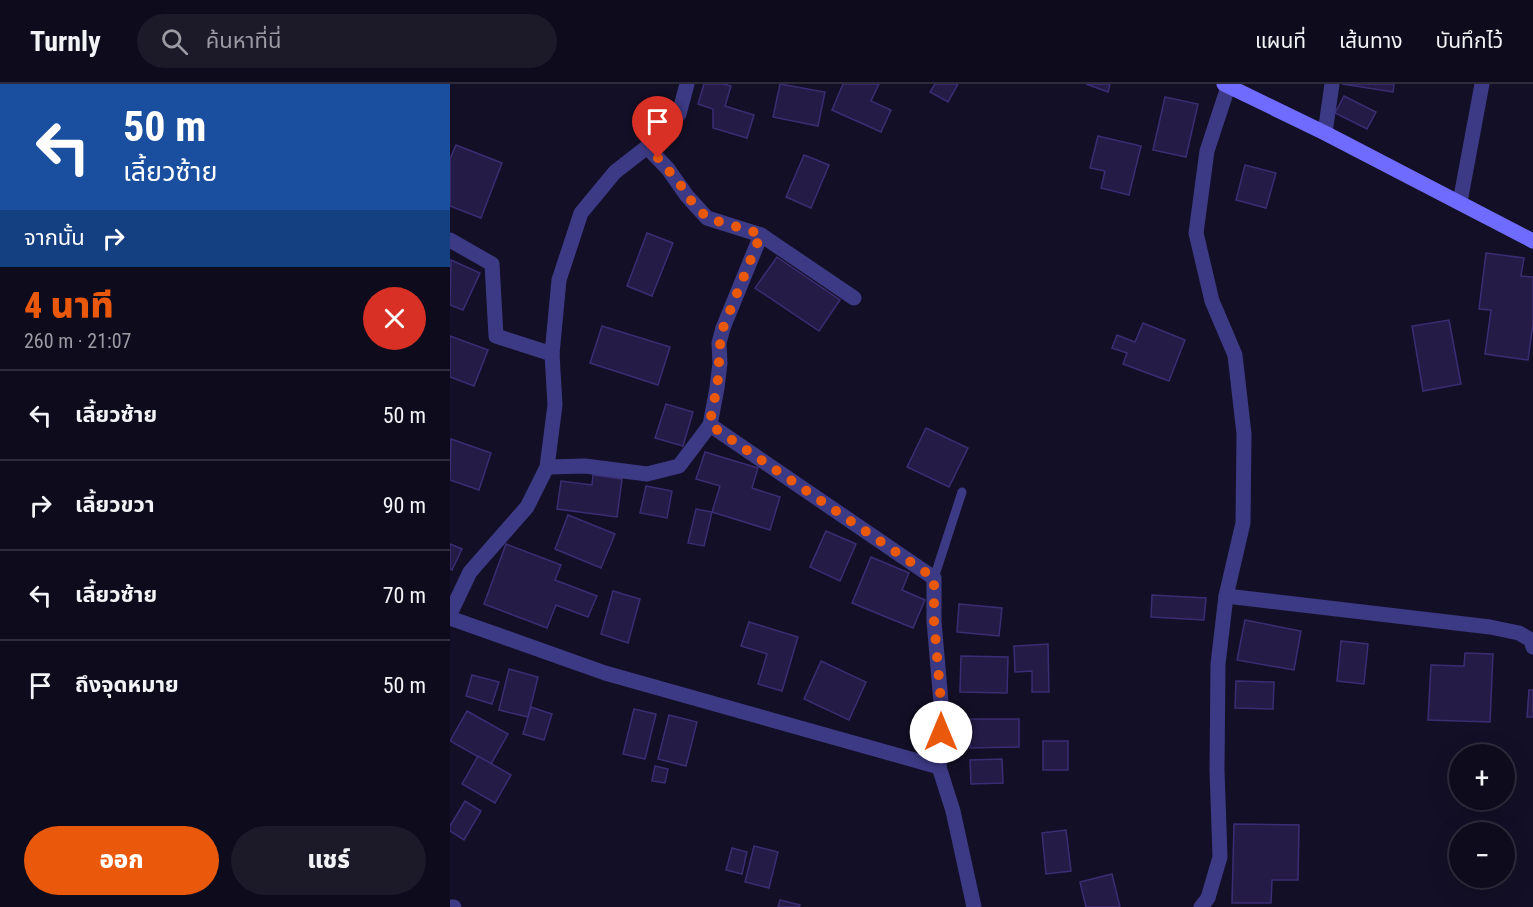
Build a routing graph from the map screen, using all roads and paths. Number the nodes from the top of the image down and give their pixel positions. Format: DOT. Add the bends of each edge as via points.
graph roads {
  1 [pos="687,84"];
  2 [pos="1332,84"];
  3 [pos="1482,84"];
  4 [pos="1227,85"];
  5 [pos="1325,133"];
  6 [pos="647,147"];
  7 [pos="1461,202"];
  8 [pos="761,234"];
  9 [pos="450,240"];
  10 [pos="1533,241"];
  11 [pos="855,298"];
  12 [pos="552,354"];
  13 [pos="710,425"];
  14 [pos="547,467"];
  15 [pos="962,492"];
  16 [pos="934,578"];
  17 [pos="1226,596"];
  18 [pos="450,616"];
  19 [pos="1533,647"];
  20 [pos="939,767"];
  21 [pos="974,907"];
  22 [pos="1201,907"];
  1 -- 6 [label="street" via="679,114"];
  2 -- 5 [label="street"];
  3 -- 7 [label="street"];
  4 -- 5 [label="street"];
  4 -- 17 [label="street" via="1207,151 1196,233 1212,301 1235,355 1244,434 1243,523"];
  5 -- 7 [label="street"];
  6 -- 8 [label="street" via="707,218"];
  6 -- 12 [label="street" via="615,172 581,213 559,280"];
  7 -- 10 [label="street"];
  8 -- 11 [label="street"];
  8 -- 13 [label="street" via="723,328"];
  9 -- 12 [label="street" via="492,264 496,336"];
  12 -- 14 [label="street" via="555,405"];
  13 -- 14 [label="street" via="679,466 666,470 647,474 585,466"];
  13 -- 16 [label="street"];
  14 -- 18 [label="street" via="527,507 470,572"];
  15 -- 16 [label="lane"];
  16 -- 20 [label="street" via="942,714"];
  17 -- 19 [label="street" via="1490,627 1519,633 1532,640"];
  17 -- 22 [label="street" via="1218,664 1220,857 1208,898"];
  18 -- 20 [label="street" via="605,673"];
  20 -- 21 [label="street"];
}
